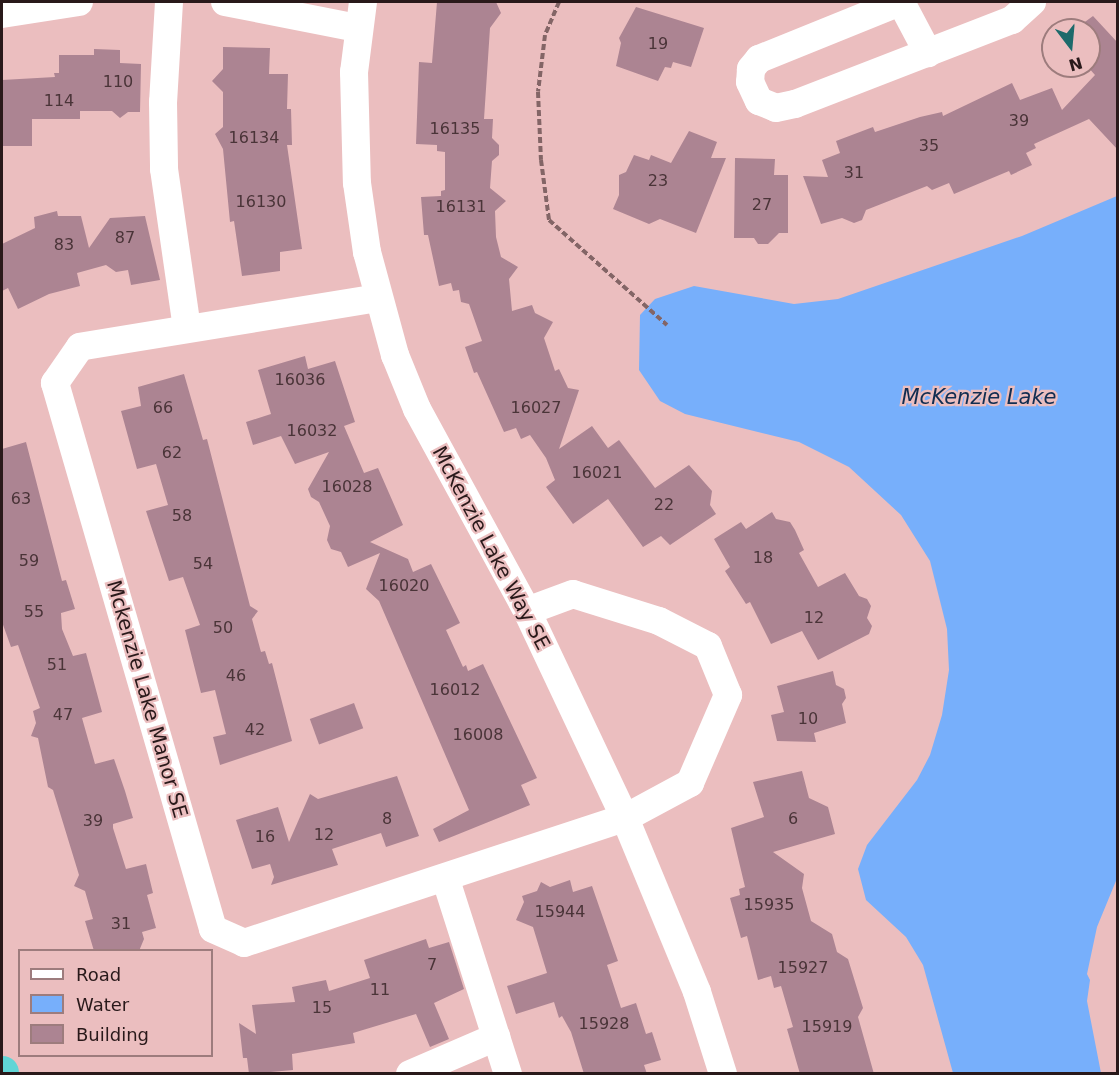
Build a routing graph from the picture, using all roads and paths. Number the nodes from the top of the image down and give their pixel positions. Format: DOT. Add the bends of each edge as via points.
graph roads {
  1 [pos="79,2"];
  2 [pos="169,2"];
  3 [pos="225,2"];
  4 [pos="559,2"];
  5 [pos="901,2"];
  6 [pos="1032,2"];
  7 [pos="2,14"];
  8 [pos="361,15"];
  9 [pos="928,53"];
  10 [pos="378,298"];
  11 [pos="666,325"];
  12 [pos="187,328"];
  13 [pos="528,611"];
  14 [pos="625,818"];
  15 [pos="446,880"];
  16 [pos="496,1037"];
  17 [pos="410,1074"];
  18 [pos="508,1074"];
  19 [pos="723,1074"];
  1 -- 7 [label="street"];
  2 -- 12 [label="street" via="163,102 164,169"];
  3 -- 8 [label="street"];
  4 -- 11 [label="path" via="545,35 538,92 549,220"];
  5 -- 9 [label="street"];
  5 -- 9 [label="street" via="764,55 750,69 752,90 764,104 785,107"];
  6 -- 9 [label="street" via="1012,20"];
  8 -- 10 [label="street, McKenzie Lake Way SE" via="354,140 363,228"];
  10 -- 12 [label="street, Mckenzie Lake Manor SE"];
  10 -- 13 [label="street, McKenzie Lake Way SE" via="417,409"];
  12 -- 15 [label="street, Mckenzie Lake Manor SE" via="80,347 55,382 213,929 244,943"];
  13 -- 14 [label="street, McKenzie Lake Way SE"];
  13 -- 14 [label="street, Mckenzie Lake Manor SE" via="573,594 659,621 708,646 728,695 690,783"];
  14 -- 15 [label="street, Mckenzie Lake Manor SE"];
  14 -- 19 [label="street, McKenzie Lake Way SE" via="697,992"];
  15 -- 16 [label="street"];
  16 -- 17 [label="street"];
  16 -- 18 [label="street"];
}
